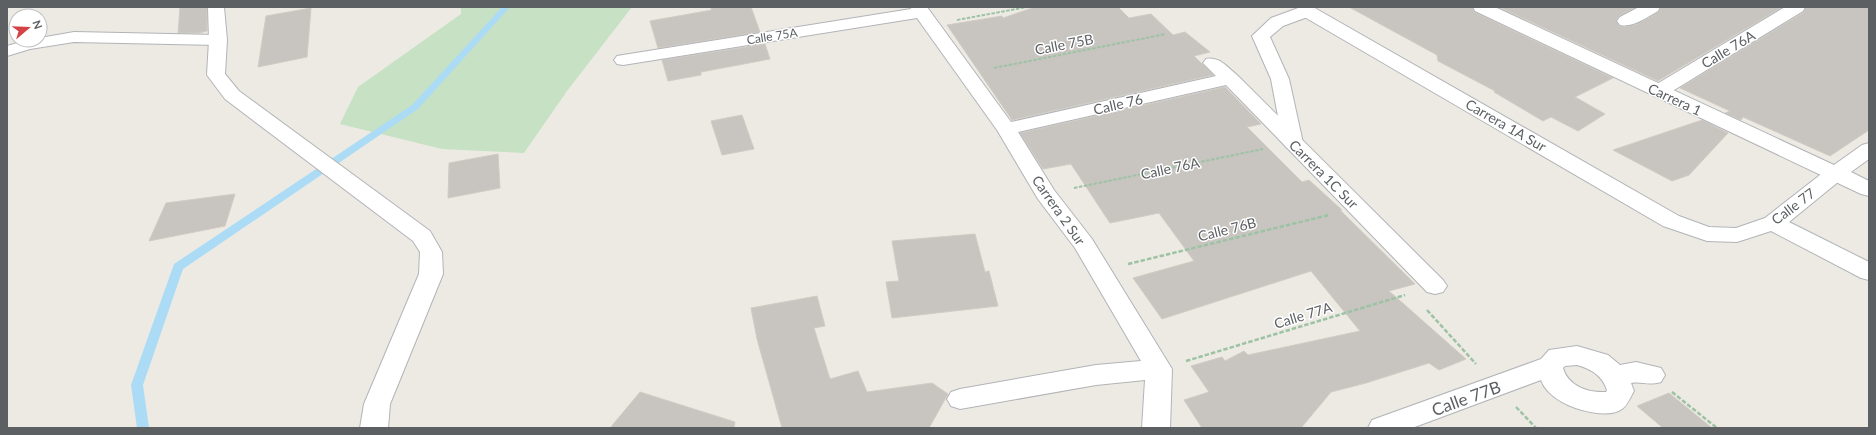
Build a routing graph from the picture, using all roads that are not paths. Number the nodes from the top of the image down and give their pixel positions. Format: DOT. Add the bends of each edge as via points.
graph roads {
  1 [pos="216,7"];
  2 [pos="1481,7"];
  3 [pos="1652,7"];
  4 [pos="1797,7"];
  5 [pos="1312,9"];
  6 [pos="924,15"];
  7 [pos="1626,21"];
  8 [pos="218,40"];
  9 [pos="7,51"];
  10 [pos="623,60"];
  11 [pos="1212,63"];
  12 [pos="1230,79"];
  13 [pos="1659,91"];
  14 [pos="1006,129"];
  15 [pos="1293,143"];
  16 [pos="1869,149"];
  17 [pos="1836,173"];
  18 [pos="1869,189"];
  19 [pos="1772,223"];
  20 [pos="1707,234"];
  21 [pos="1869,272"];
  22 [pos="1435,286"];
  23 [pos="1550,366"];
  24 [pos="1159,369"];
  25 [pos="1652,375"];
  26 [pos="1616,376"];
  27 [pos="960,400"];
  28 [pos="374,428"];
  29 [pos="1156,428"];
  30 [pos="1382,428"];
  1 -- 8 [label="street"];
  2 -- 13 [label="street, Carrera 1"];
  3 -- 7 [label="street"];
  4 -- 13 [label="street, Calle 76A"];
  5 -- 15 [label="street" via="1277,22 1261,36 1280,79"];
  5 -- 20 [label="street, Carrera 1A Sur" via="1671,221"];
  6 -- 10 [label="street, Calle 75A"];
  6 -- 14 [label="street, Carrera 2 Sur"];
  8 -- 9 [label="lane" via="74,37"];
  8 -- 28 [label="street" via="216,75 232,95 422,236 430,252 431,274 377,404"];
  11 -- 12 [label="street, Carrera 1C Sur"];
  12 -- 14 [label="street, Calle 76"];
  12 -- 15 [label="street, Carrera 1C Sur"];
  13 -- 17 [label="street, Carrera 1"];
  14 -- 24 [label="street, Carrera 2 Sur" via="1046,194 1084,244"];
  15 -- 22 [label="street, Carrera 1C Sur"];
  16 -- 17 [label="street, Calle 77"];
  17 -- 18 [label="street, Carrera 1"];
  17 -- 19 [label="street, Calle 77"];
  19 -- 20 [label="street, Calle 77" via="1737,235"];
  19 -- 21 [label="street"];
  23 -- 26 [label="street, Calle 77B" via="1558,357 1577,355 1599,362"];
  23 -- 26 [label="street" via="1554,381 1571,395 1594,403 1613,402 1621,391"];
  23 -- 30 [label="street, Calle 77B"];
  24 -- 27 [label="street" via="1096,374"];
  24 -- 29 [label="street"];
  25 -- 26 [label="street" via="1636,372"];
}
